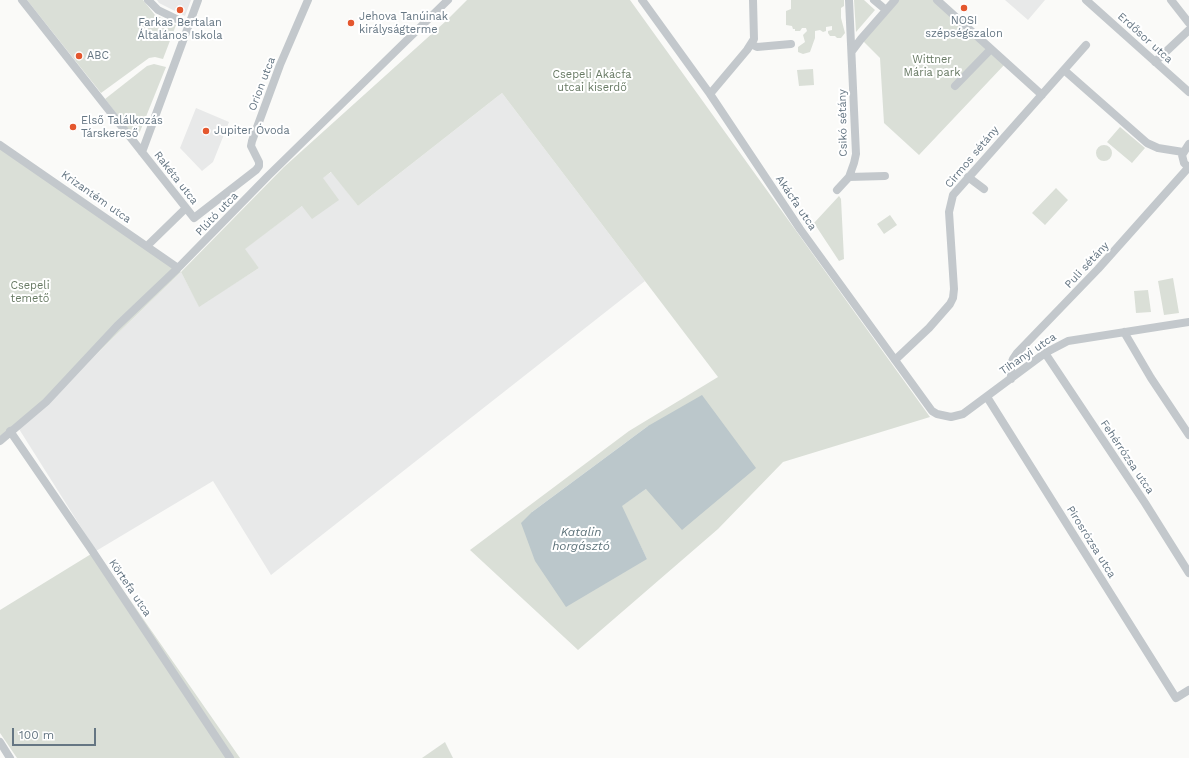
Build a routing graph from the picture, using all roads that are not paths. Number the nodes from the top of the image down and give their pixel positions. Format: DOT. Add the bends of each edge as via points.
graph roads {
  1 [pos="22,0"];
  2 [pos="148,0"];
  3 [pos="198,0"];
  4 [pos="308,0"];
  5 [pos="448,0"];
  6 [pos="642,0"];
  7 [pos="753,0"];
  8 [pos="849,0"];
  9 [pos="874,0"];
  10 [pos="895,0"];
  11 [pos="937,0"];
  12 [pos="1086,0"];
  13 [pos="1171,0"];
  14 [pos="886,10"];
  15 [pos="1189,23"];
  16 [pos="189,25"];
  17 [pos="1189,30"];
  18 [pos="751,44"];
  19 [pos="791,44"];
  20 [pos="1086,45"];
  21 [pos="991,49"];
  22 [pos="852,51"];
  23 [pos="1155,62"];
  24 [pos="1064,70"];
  25 [pos="955,86"];
  26 [pos="1189,92"];
  27 [pos="710,94"];
  28 [pos="1042,95"];
  29 [pos="1189,144"];
  30 [pos="0,145"];
  31 [pos="142,152"];
  32 [pos="1183,152"];
  33 [pos="1189,168"];
  34 [pos="885,176"];
  35 [pos="849,177"];
  36 [pos="968,177"];
  37 [pos="984,189"];
  38 [pos="837,190"];
  39 [pos="186,208"];
  40 [pos="194,218"];
  41 [pos="147,246"];
  42 [pos="178,268"];
  43 [pos="1189,322"];
  44 [pos="1124,332"];
  45 [pos="1046,353"];
  46 [pos="895,360"];
  47 [pos="1011,379"];
  48 [pos="987,397"];
  49 [pos="937,414"];
  50 [pos="10,431"];
  51 [pos="1189,435"];
  52 [pos="0,441"];
  53 [pos="1189,573"];
  54 [pos="1189,690"];
  55 [pos="0,742"];
  56 [pos="10,758"];
  57 [pos="230,758"];
  1 -- 31 [label="street, Rakéta utca"];
  2 -- 16 [label="street" via="158,10"];
  3 -- 16 [label="street"];
  4 -- 40 [label="street, Orion utca" via="280,65 252,141 251,146 259,166"];
  5 -- 42 [label="street, Plútó utca"];
  6 -- 27 [label="street, Akácfa utca"];
  7 -- 18 [label="street" via="755,33"];
  8 -- 22 [label="street, Csikó sétány"];
  9 -- 14 [label="street"];
  10 -- 14 [label="street"];
  11 -- 21 [label="street"];
  12 -- 23 [label="street, Erdősor utca"];
  13 -- 15 [label="street"];
  14 -- 22 [label="street"];
  16 -- 31 [label="street"];
  17 -- 23 [label="street"];
  18 -- 19 [label="street" via="757,47"];
  18 -- 27 [label="street"];
  20 -- 24 [label="street, Cirmos sétány"];
  21 -- 25 [label="street"];
  21 -- 28 [label="street"];
  22 -- 35 [label="street, Csikó sétány" via="856,154"];
  23 -- 26 [label="street, Erdősor utca"];
  24 -- 28 [label="street, Cirmos sétány"];
  24 -- 32 [label="street" via="1146,143 1158,148"];
  27 -- 46 [label="street, Akácfa utca" via="800,229"];
  28 -- 36 [label="street, Cirmos sétány"];
  29 -- 32 [label="street"];
  30 -- 41 [label="street, Krizantém utca"];
  31 -- 39 [label="street, Rakéta utca"];
  32 -- 33 [label="street" via="1184,163"];
  33 -- 47 [label="street, Puli sétány" via="1098,269 1017,353 1011,364"];
  34 -- 35 [label="street"];
  35 -- 38 [label="street, Csikó sétány"];
  36 -- 37 [label="street"];
  36 -- 46 [label="street, Cirmos sétány" via="953,195 949,212 953,298 929,328"];
  39 -- 40 [label="street, Rakéta utca"];
  39 -- 41 [label="street"];
  41 -- 42 [label="street, Krizantém utca"];
  42 -- 50 [label="street, Plútó utca" via="117,326 46,402"];
  43 -- 44 [label="street, Tihanyi utca"];
  44 -- 45 [label="street, Tihanyi utca" via="1068,341"];
  44 -- 51 [label="street"];
  45 -- 47 [label="street, Tihanyi utca"];
  45 -- 53 [label="street, Fehérrózsa utca"];
  46 -- 49 [label="street, Akácfa utca" via="932,411"];
  47 -- 48 [label="street, Tihanyi utca"];
  48 -- 49 [label="street, Tihanyi utca" via="958,416 944,417"];
  48 -- 54 [label="street, Pirosrózsa utca" via="1176,698"];
  50 -- 52 [label="street, Plútó utca"];
  50 -- 57 [label="street, Körtefa utca"];
  55 -- 56 [label="street"];
}
